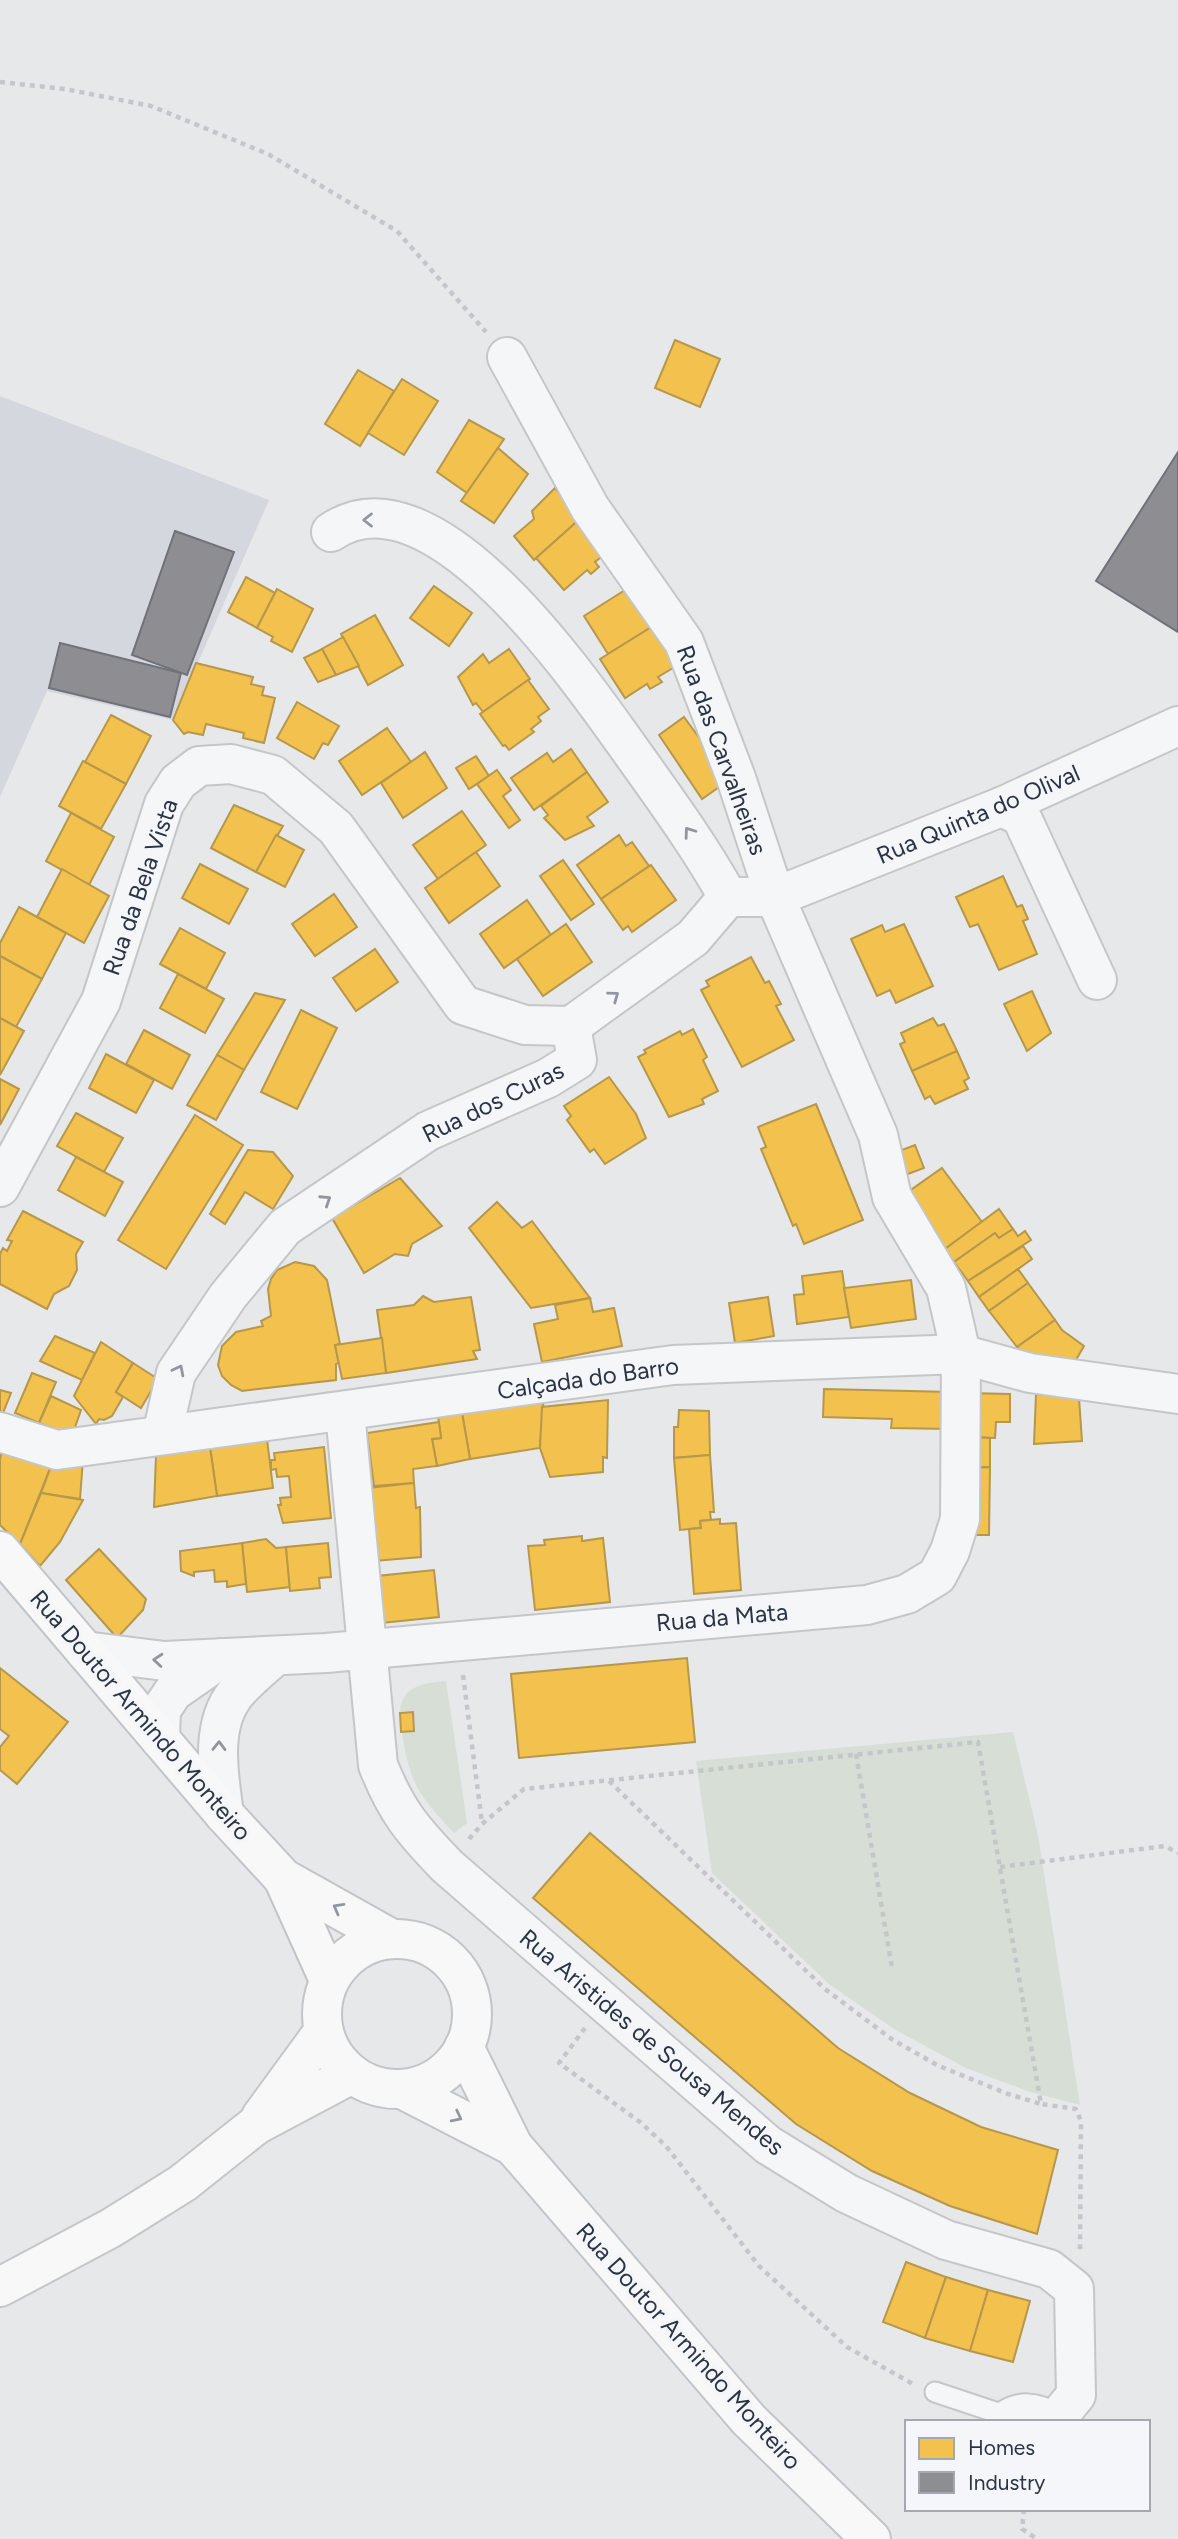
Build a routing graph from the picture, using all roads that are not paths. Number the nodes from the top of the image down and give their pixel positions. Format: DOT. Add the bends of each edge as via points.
graph roads {
  1 [pos="507,357"];
  2 [pos="331,532"];
  3 [pos="1178,726"];
  4 [pos="1001,807"];
  5 [pos="728,897"];
  6 [pos="775,898"];
  7 [pos="1097,980"];
  8 [pos="571,1026"];
  9 [pos="0,1187"];
  10 [pos="961,1354"];
  11 [pos="1177,1388"];
  12 [pos="345,1412"];
  13 [pos="0,1432"];
  14 [pos="162,1436"];
  15 [pos="0,1551"];
  16 [pos="369,1649"];
  17 [pos="85,1651"];
  18 [pos="275,1656"];
  19 [pos="222,1658"];
  20 [pos="160,1739"];
  21 [pos="224,1814"];
  22 [pos="283,1878"];
  23 [pos="392,1939"];
  24 [pos="329,1980"];
  25 [pos="323,2032"];
  26 [pos="464,2047"];
  27 [pos="352,2074"];
  28 [pos="402,2089"];
  29 [pos="256,2125"];
  30 [pos="513,2146"];
  31 [pos="0,2287"];
  32 [pos="935,2392"];
  33 [pos="1007,2419"];
  34 [pos="1049,2420"];
  35 [pos="1055,2420"];
  36 [pos="871,2539"];
  1 -- 6 [label="street, Rua das Carvalheiras" via="590,508 684,642"];
  5 -- 2 [label="street, one-way" via="701,848 565,660 512,598 449,547 409,525 347,520"];
  3 -- 4 [label="street, Rua Quinta do Olival"];
  4 -- 6 [label="street, Rua Quinta do Olival"];
  4 -- 7 [label="street" via="1021,816"];
  5 -- 6 [label="street"];
  8 -- 5 [label="street, Rua dos Curas, one-way" via="693,938"];
  6 -- 10 [label="street, Rua das Carvalheiras" via="878,1135 892,1197 946,1288"];
  8 -- 9 [label="street, Rua da Bela Vista" via="525,1026 463,1005 336,828 274,775 231,764 199,766 178,782 164,804 101,1001"];
  14 -- 8 [label="street, Rua dos Curas, one-way" via="176,1373 228,1296 285,1227 428,1131 548,1078 576,1060"];
  10 -- 11 [label="street, Calçada do Barro" via="1030,1373"];
  10 -- 12 [label="street, Calçada do Barro" via="673,1365"];
  10 -- 16 [label="street, Rua da Mata" via="960,1519 937,1576 907,1594 867,1605"];
  12 -- 14 [label="street, Calçada do Barro"];
  12 -- 16 [label="street, Rua Aristides de Sousa Mendes"];
  13 -- 14 [label="street, Calçada do Barro" via="57,1450"];
  15 -- 17 [label="main road, Rua Doutor Armindo Monteiro"];
  16 -- 18 [label="street, Rua da Mata"];
  16 -- 35 [label="street, Rua Aristides de Sousa Mendes" via="379,1765 393,1802 417,1836 447,1866 768,2145 846,2193 946,2240 1049,2269 1074,2289 1076,2395"];
  19 -- 17 [label="street, Rua da Mata, one-way" via="164,1661"];
  17 -- 20 [label="main road, Rua Doutor Armindo Monteiro"];
  18 -- 19 [label="street, Rua da Mata"];
  21 -- 18 [label="street, one-way" via="219,1729 234,1695"];
  19 -- 20 [label="street" via="173,1692 161,1710"];
  20 -- 21 [label="main road, Rua Doutor Armindo Monteiro"];
  21 -- 22 [label="main road, Rua Doutor Armindo Monteiro"];
  23 -- 22 [label="main road, Rua Doutor Armindo Monteiro, one-way"];
  22 -- 24 [label="main road, Rua Doutor Armindo Monteiro"];
  23 -- 24 [label="main road, Rua Doutor Armindo Monteiro" via="367,1945 345,1959"];
  23 -- 26 [label="main road, Rua Doutor Armindo Monteiro" via="418,1942 441,1953 460,1972 470,1996 472,2022"];
  24 -- 25 [label="main road" via="322,2006"];
  25 -- 27 [label="main road, Rua Doutor Armindo Monteiro" via="334,2056"];
  25 -- 29 [label="main road"];
  26 -- 28 [label="main road, Rua Doutor Armindo Monteiro" via="449,2068 427,2082"];
  26 -- 30 [label="main road, Rua Doutor Armindo Monteiro"];
  27 -- 28 [label="main road, Rua Doutor Armindo Monteiro" via="376,2086"];
  27 -- 29 [label="main road"];
  28 -- 30 [label="main road, Rua Doutor Armindo Monteiro, one-way"];
  29 -- 31 [label="main road" via="183,2183 111,2228"];
  30 -- 36 [label="main road, Rua Doutor Armindo Monteiro" via="749,2420"];
  32 -- 33 [label="lane"];
  33 -- 34 [label="street" via="1033,2413"];
}
